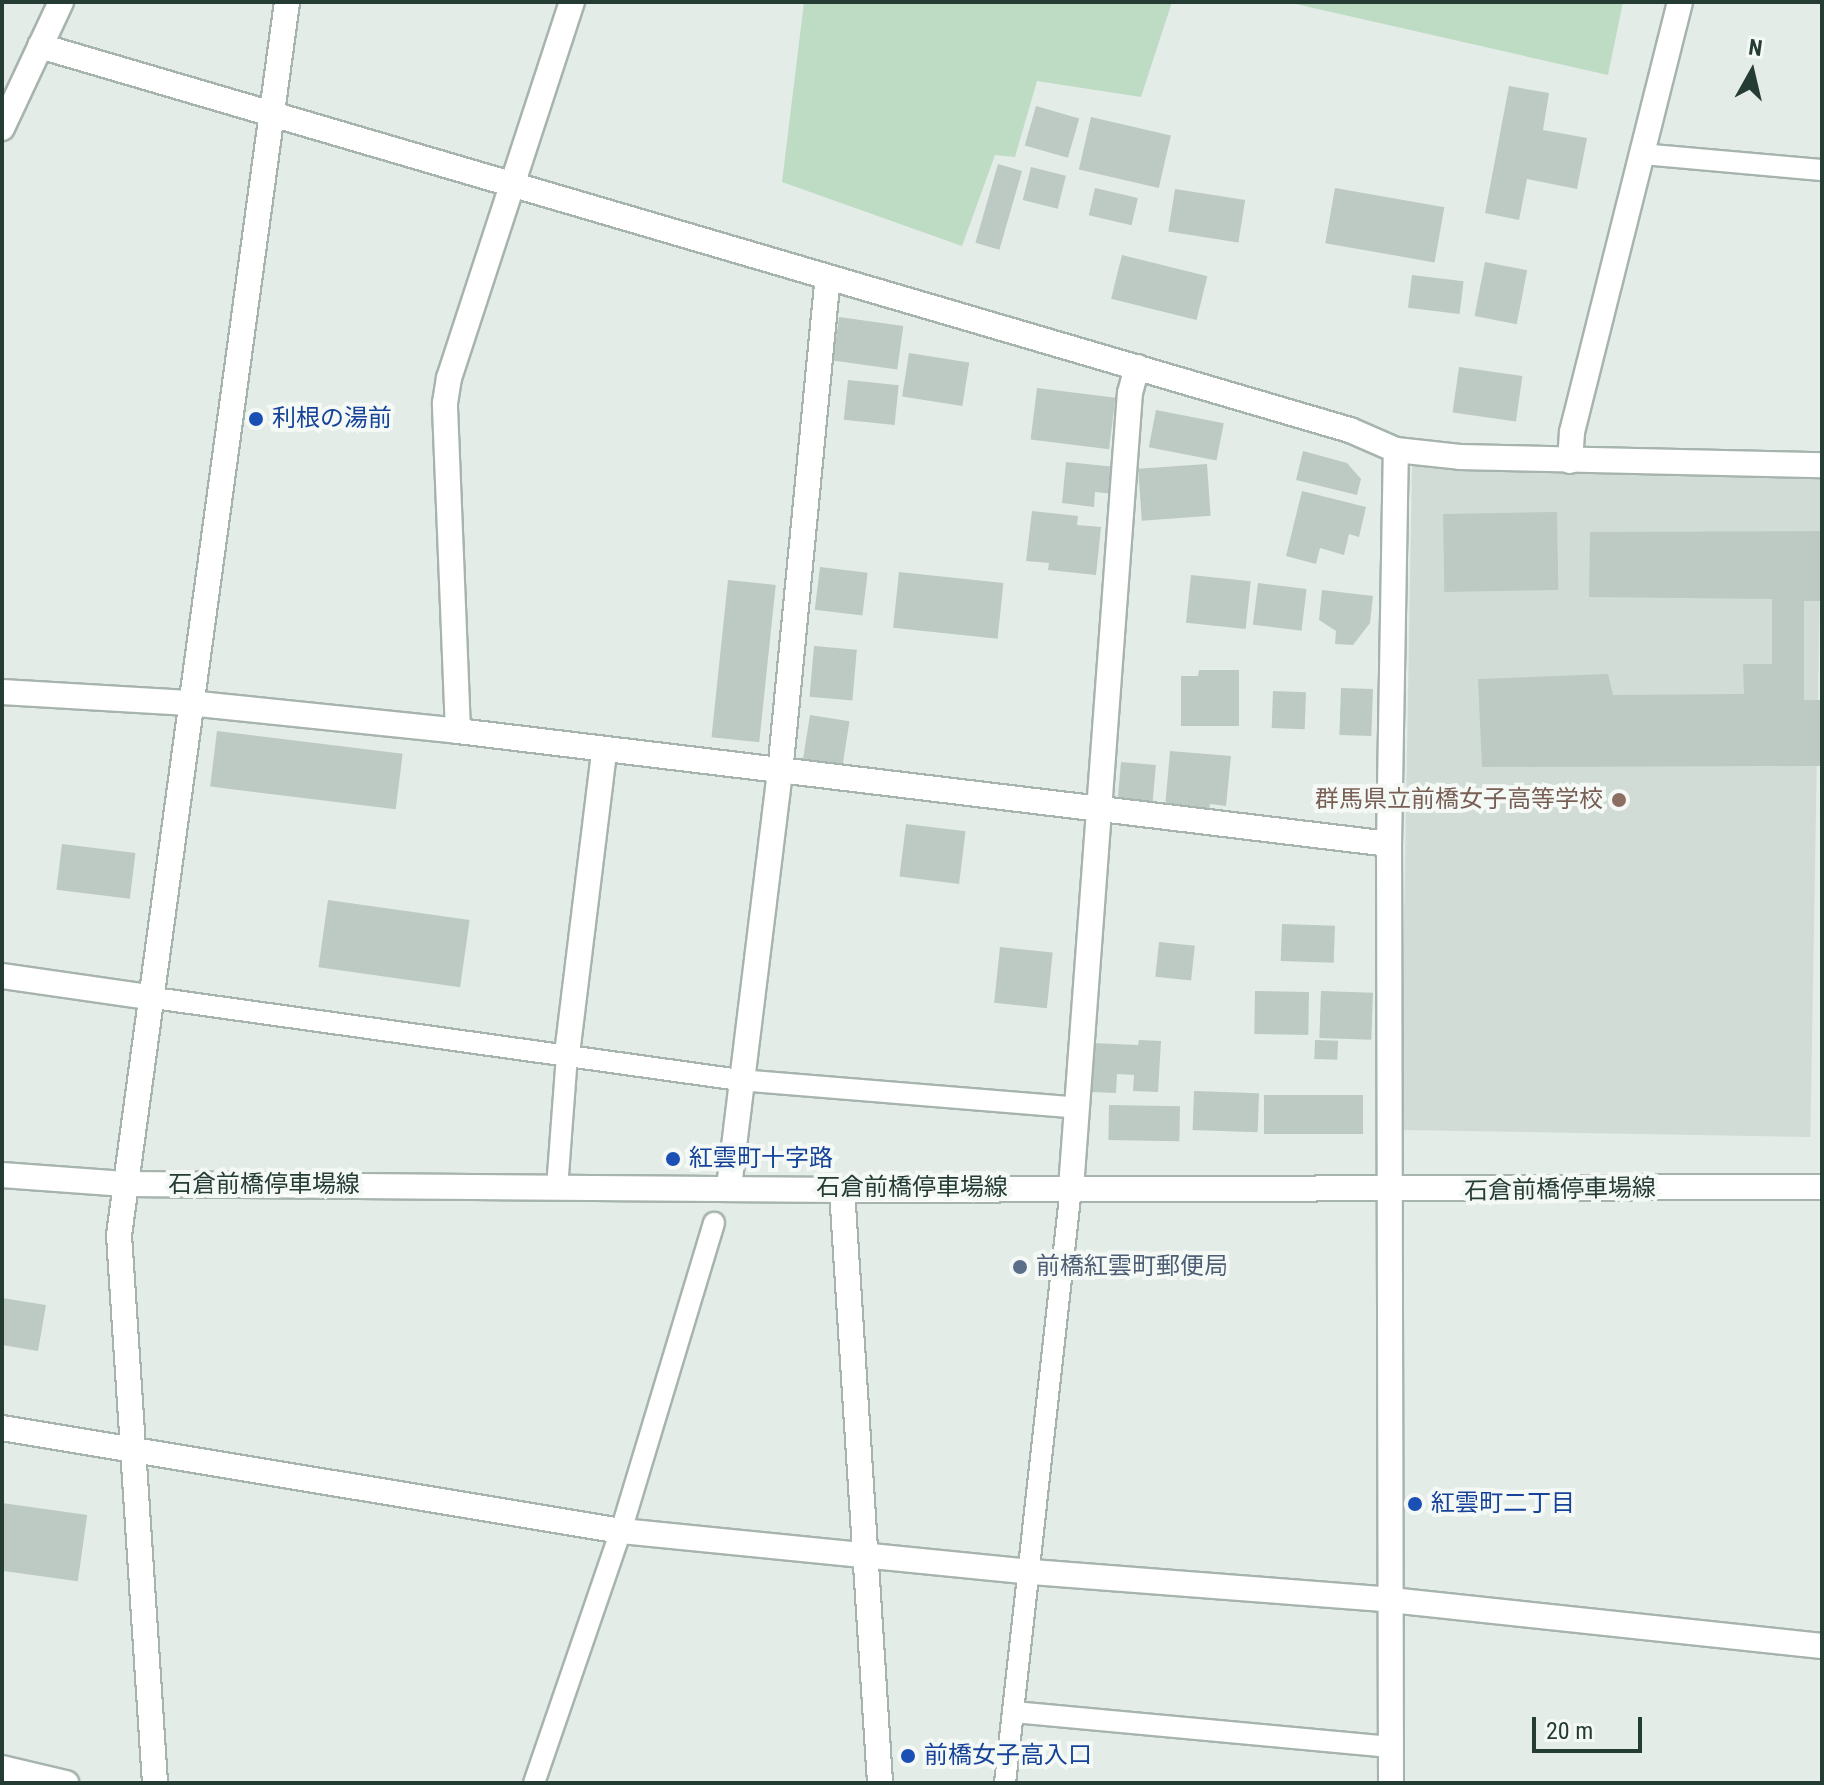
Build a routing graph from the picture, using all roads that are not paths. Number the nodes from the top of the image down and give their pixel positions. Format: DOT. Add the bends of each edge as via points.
graph roads {
  1 [pos="61,2"];
  2 [pos="287,2"];
  3 [pos="572,2"];
  4 [pos="1680,2"];
  5 [pos="40,46"];
  6 [pos="271,116"];
  7 [pos="2,128"];
  8 [pos="1642,154"];
  9 [pos="1822,170"];
  10 [pos="510,186"];
  11 [pos="828,279"];
  12 [pos="1137,367"];
  13 [pos="1396,450"];
  14 [pos="1570,461"];
  15 [pos="1822,465"];
  16 [pos="2,692"];
  17 [pos="189,703"];
  18 [pos="458,731"];
  19 [pos="604,752"];
  20 [pos="780,773"];
  21 [pos="1100,812"];
  22 [pos="1389,844"];
  23 [pos="2,976"];
  24 [pos="154,998"];
  25 [pos="567,1054"];
  26 [pos="740,1080"];
  27 [pos="1077,1108"];
  28 [pos="2,1175"];
  29 [pos="125,1184"];
  30 [pos="729,1187"];
  31 [pos="1822,1187"];
  32 [pos="557,1188"];
  33 [pos="1071,1188"];
  34 [pos="842,1190"];
  35 [pos="1391,1191"];
  36 [pos="714,1223"];
  37 [pos="2,1428"];
  38 [pos="131,1450"];
  39 [pos="621,1531"];
  40 [pos="866,1553"];
  41 [pos="1031,1572"];
  42 [pos="1391,1600"];
  43 [pos="1822,1646"];
  44 [pos="1013,1712"];
  45 [pos="1391,1747"];
  46 [pos="2,1768"];
  47 [pos="66,1783"];
  48 [pos="155,1783"];
  49 [pos="534,1783"];
  50 [pos="880,1783"];
  51 [pos="1005,1783"];
  52 [pos="1391,1783"];
  1 -- 5 [label="street"];
  2 -- 6 [label="street"];
  3 -- 10 [label="street"];
  4 -- 8 [label="street"];
  5 -- 6 [label="street"];
  5 -- 7 [label="street"];
  6 -- 10 [label="street"];
  6 -- 17 [label="street"];
  8 -- 9 [label="lane"];
  8 -- 14 [label="street" via="1572,432"];
  10 -- 11 [label="street"];
  10 -- 18 [label="street" via="445,403"];
  11 -- 12 [label="street"];
  11 -- 20 [label="street"];
  12 -- 13 [label="street" via="1350,430"];
  12 -- 21 [label="street" via="1130,393"];
  13 -- 14 [label="street"];
  13 -- 22 [label="street"];
  14 -- 15 [label="street"];
  16 -- 17 [label="street"];
  17 -- 18 [label="street"];
  17 -- 24 [label="street"];
  18 -- 19 [label="street"];
  19 -- 20 [label="street"];
  19 -- 25 [label="street"];
  20 -- 21 [label="street"];
  20 -- 26 [label="street"];
  21 -- 22 [label="street"];
  21 -- 27 [label="street"];
  22 -- 35 [label="street"];
  23 -- 24 [label="street"];
  24 -- 25 [label="lane"];
  24 -- 29 [label="street"];
  25 -- 26 [label="lane"];
  25 -- 32 [label="lane"];
  26 -- 27 [label="lane"];
  26 -- 30 [label="street"];
  27 -- 33 [label="street"];
  28 -- 29 [label="street, 石倉前橋停車場線"];
  29 -- 32 [label="street, 石倉前橋停車場線"];
  29 -- 38 [label="street" via="119,1235"];
  30 -- 32 [label="street, 石倉前橋停車場線"];
  30 -- 34 [label="street, 石倉前橋停車場線"];
  31 -- 35 [label="street, 石倉前橋停車場線"];
  33 -- 34 [label="street, 石倉前橋停車場線"];
  33 -- 35 [label="street, 石倉前橋停車場線"];
  33 -- 41 [label="lane"];
  34 -- 40 [label="street"];
  35 -- 42 [label="street"];
  36 -- 39 [label="lane"];
  37 -- 38 [label="street"];
  38 -- 39 [label="street"];
  38 -- 48 [label="street"];
  39 -- 40 [label="street"];
  39 -- 49 [label="lane"];
  40 -- 41 [label="street"];
  40 -- 50 [label="street"];
  41 -- 42 [label="street"];
  41 -- 44 [label="lane"];
  42 -- 43 [label="street"];
  42 -- 45 [label="street"];
  44 -- 45 [label="lane"];
  44 -- 51 [label="lane"];
  45 -- 52 [label="street"];
  46 -- 47 [label="street"];
}
